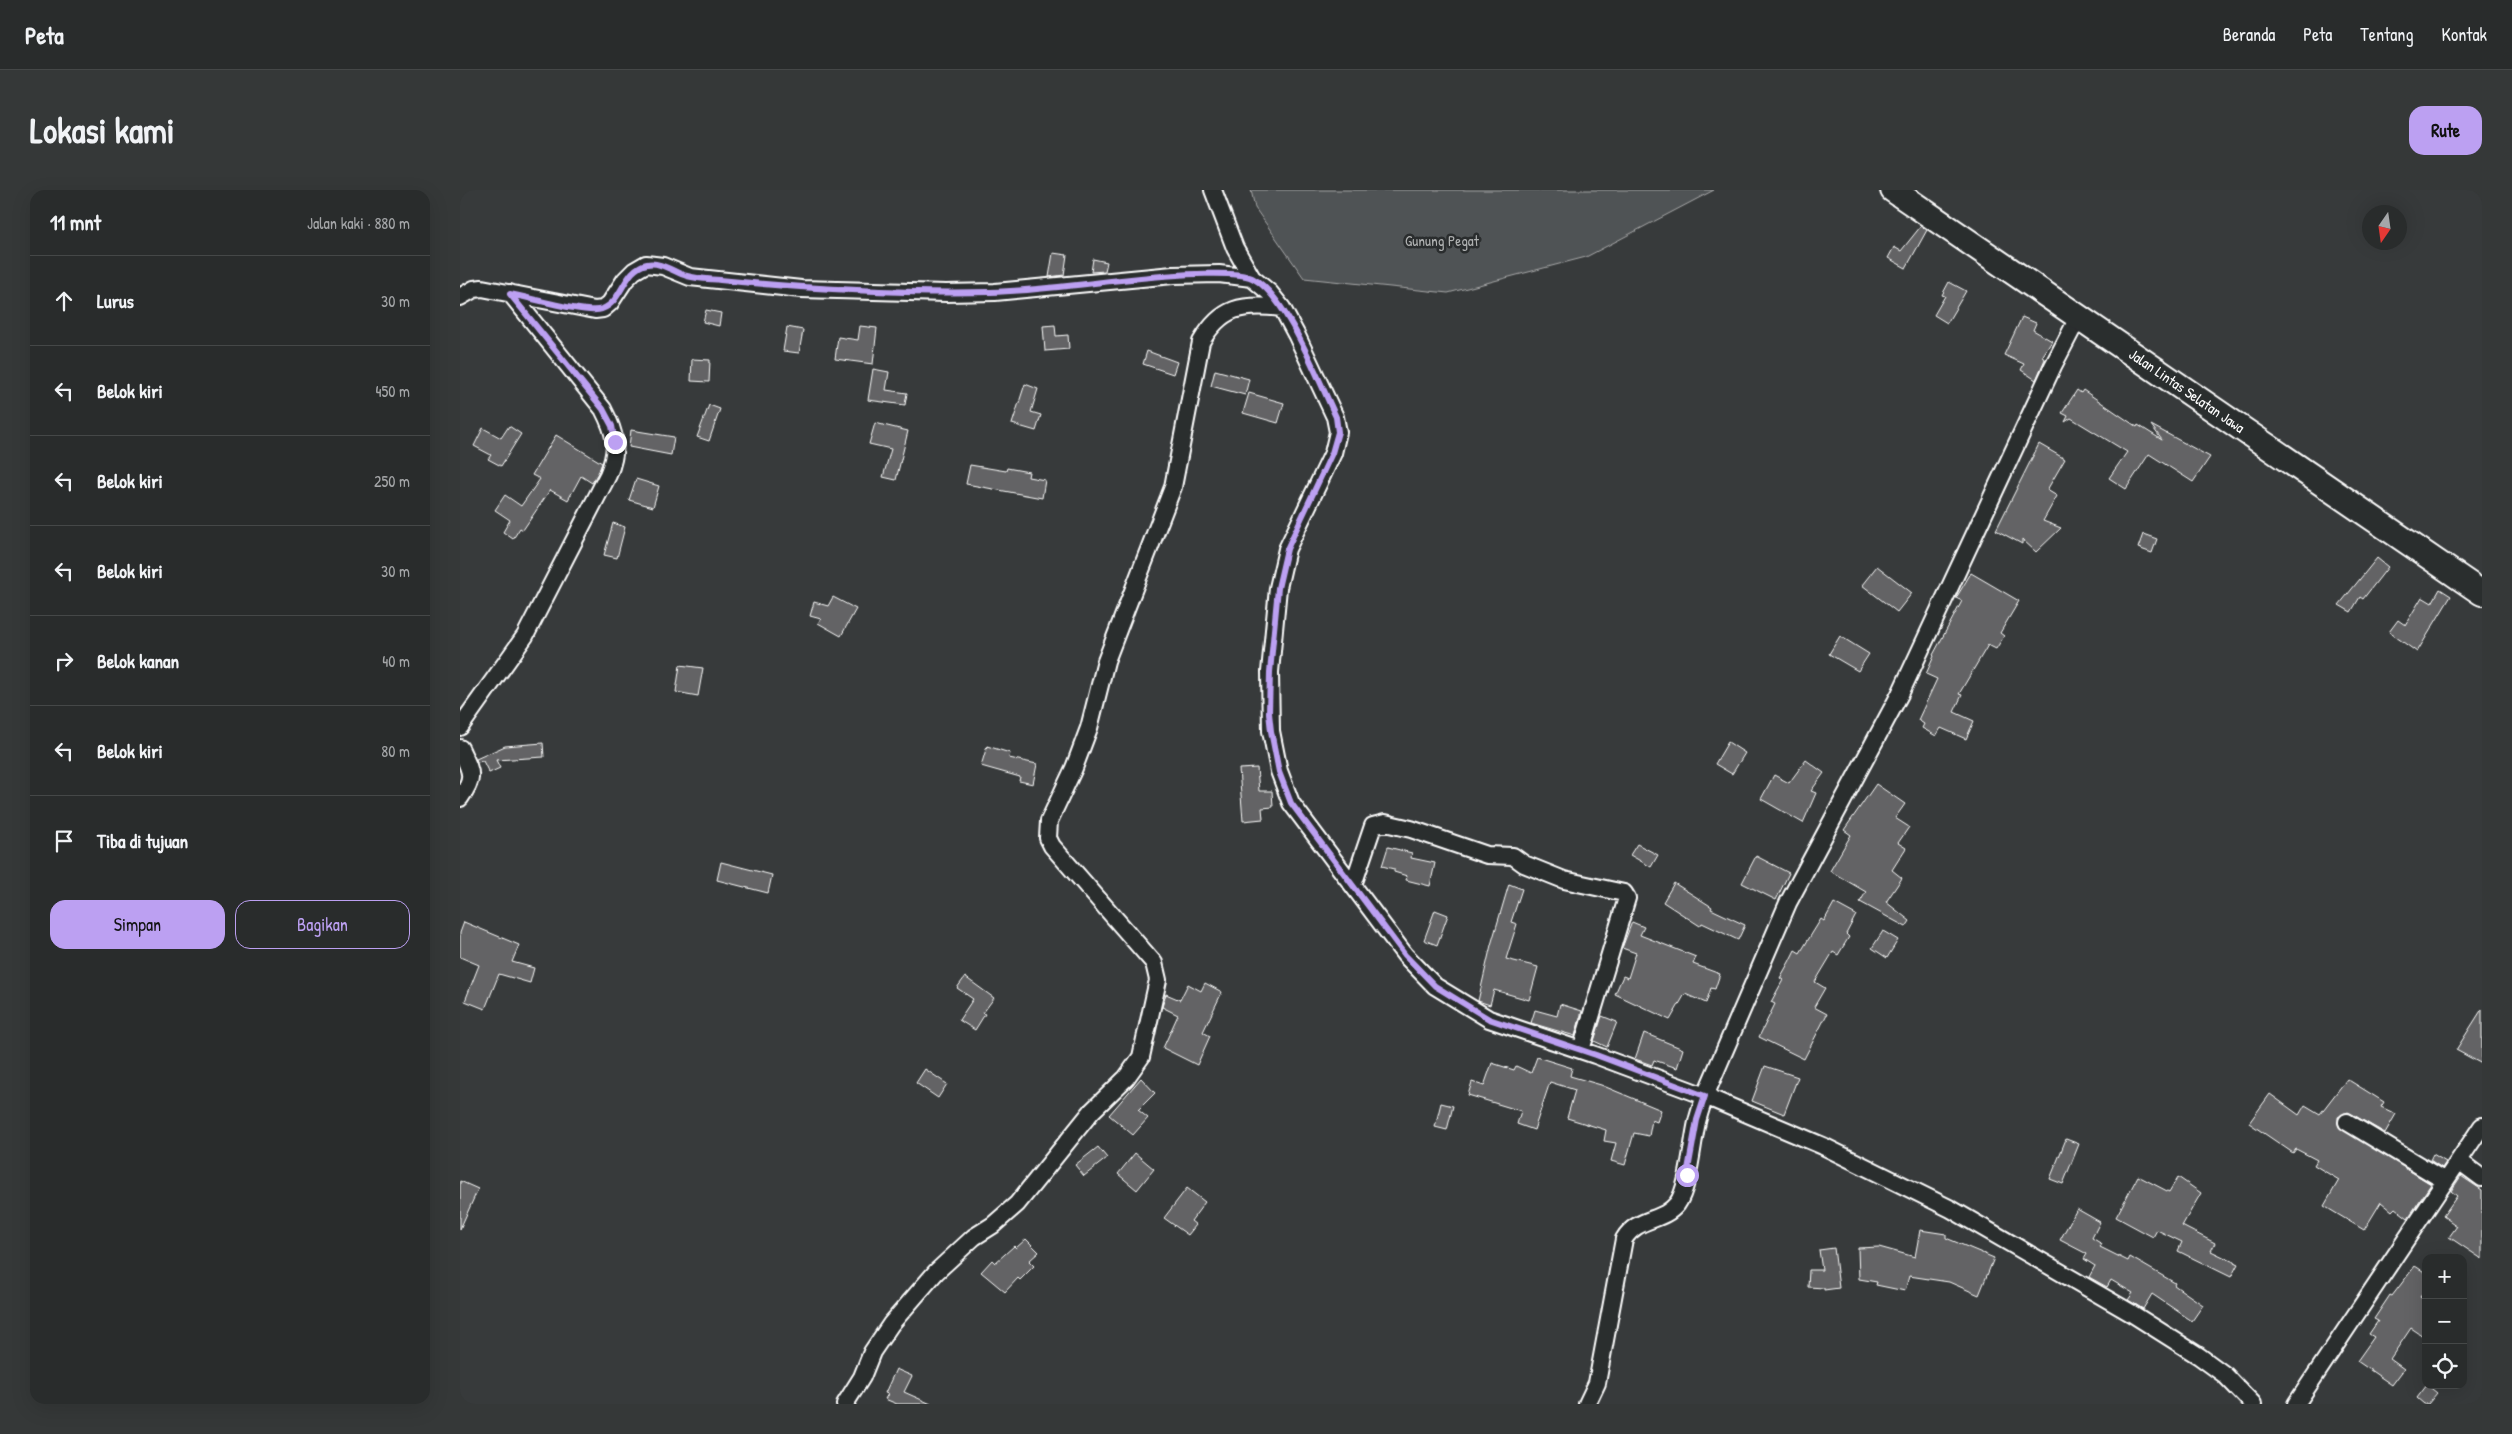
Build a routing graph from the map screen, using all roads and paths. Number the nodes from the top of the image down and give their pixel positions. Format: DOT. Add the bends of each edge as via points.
graph roads {
  1 [pos="1212,190"];
  2 [pos="1892,190"];
  3 [pos="1252,278"];
  4 [pos="510,294"];
  5 [pos="460,297"];
  6 [pos="1282,308"];
  7 [pos="2078,318"];
  8 [pos="2482,593"];
  9 [pos="460,727"];
  10 [pos="460,748"];
  11 [pos="460,798"];
  12 [pos="1353,886"];
  13 [pos="1581,1050"];
  14 [pos="1705,1096"];
  15 [pos="2347,1122"];
  16 [pos="2482,1126"];
  17 [pos="2459,1161"];
  18 [pos="2482,1178"];
  19 [pos="2445,1181"];
  20 [pos="845,1404"];
  21 [pos="1587,1404"];
  22 [pos="2253,1404"];
  23 [pos="2296,1404"];
  1 -- 3 [label="street" via="1235,248"];
  2 -- 7 [label="highway, Jalan Lintas Selatan Jawa"];
  3 -- 4 [label="street" via="1219,274 1173,275 995,292 946,293 792,288 690,277 646,264 634,271 603,309 587,309"];
  3 -- 6 [label="street"];
  4 -- 5 [label="street" via="482,288"];
  4 -- 9 [label="street" via="603,409 612,426 616,451 608,475 525,636"];
  6 -- 12 [label="street" via="1336,417 1338,432 1332,453 1287,549 1278,588 1272,639 1271,731 1279,772 1291,803"];
  6 -- 20 [label="street" via="1260,305 1229,312 1212,323 1201,342 1173,487 1106,661 1074,768 1047,831 1052,846 1154,962 1158,980 1141,1057 1126,1078 1092,1111 1017,1204 936,1272 897,1317 872,1352 862,1378"];
  7 -- 8 [label="highway, Jalan Lintas Selatan Jawa"];
  7 -- 14 [label="street" via="1900,694 1788,903"];
  10 -- 11 [label="street" via="472,775"];
  12 -- 13 [label="street" via="1405,955 1435,986 1489,1019"];
  12 -- 13 [label="street" via="1373,826 1385,823 1487,855 1513,856 1524,864 1564,880 1624,894 1627,898"];
  13 -- 14 [label="street"];
  14 -- 21 [label="street" via="1677,1204 1666,1213 1630,1229 1624,1239 1597,1383"];
  14 -- 22 [label="street" via="1823,1146 1951,1209 2200,1356"];
  15 -- 19 [label="street"];
  16 -- 17 [label="street"];
  17 -- 18 [label="street"];
  17 -- 19 [label="street"];
  19 -- 23 [label="street"];
}
